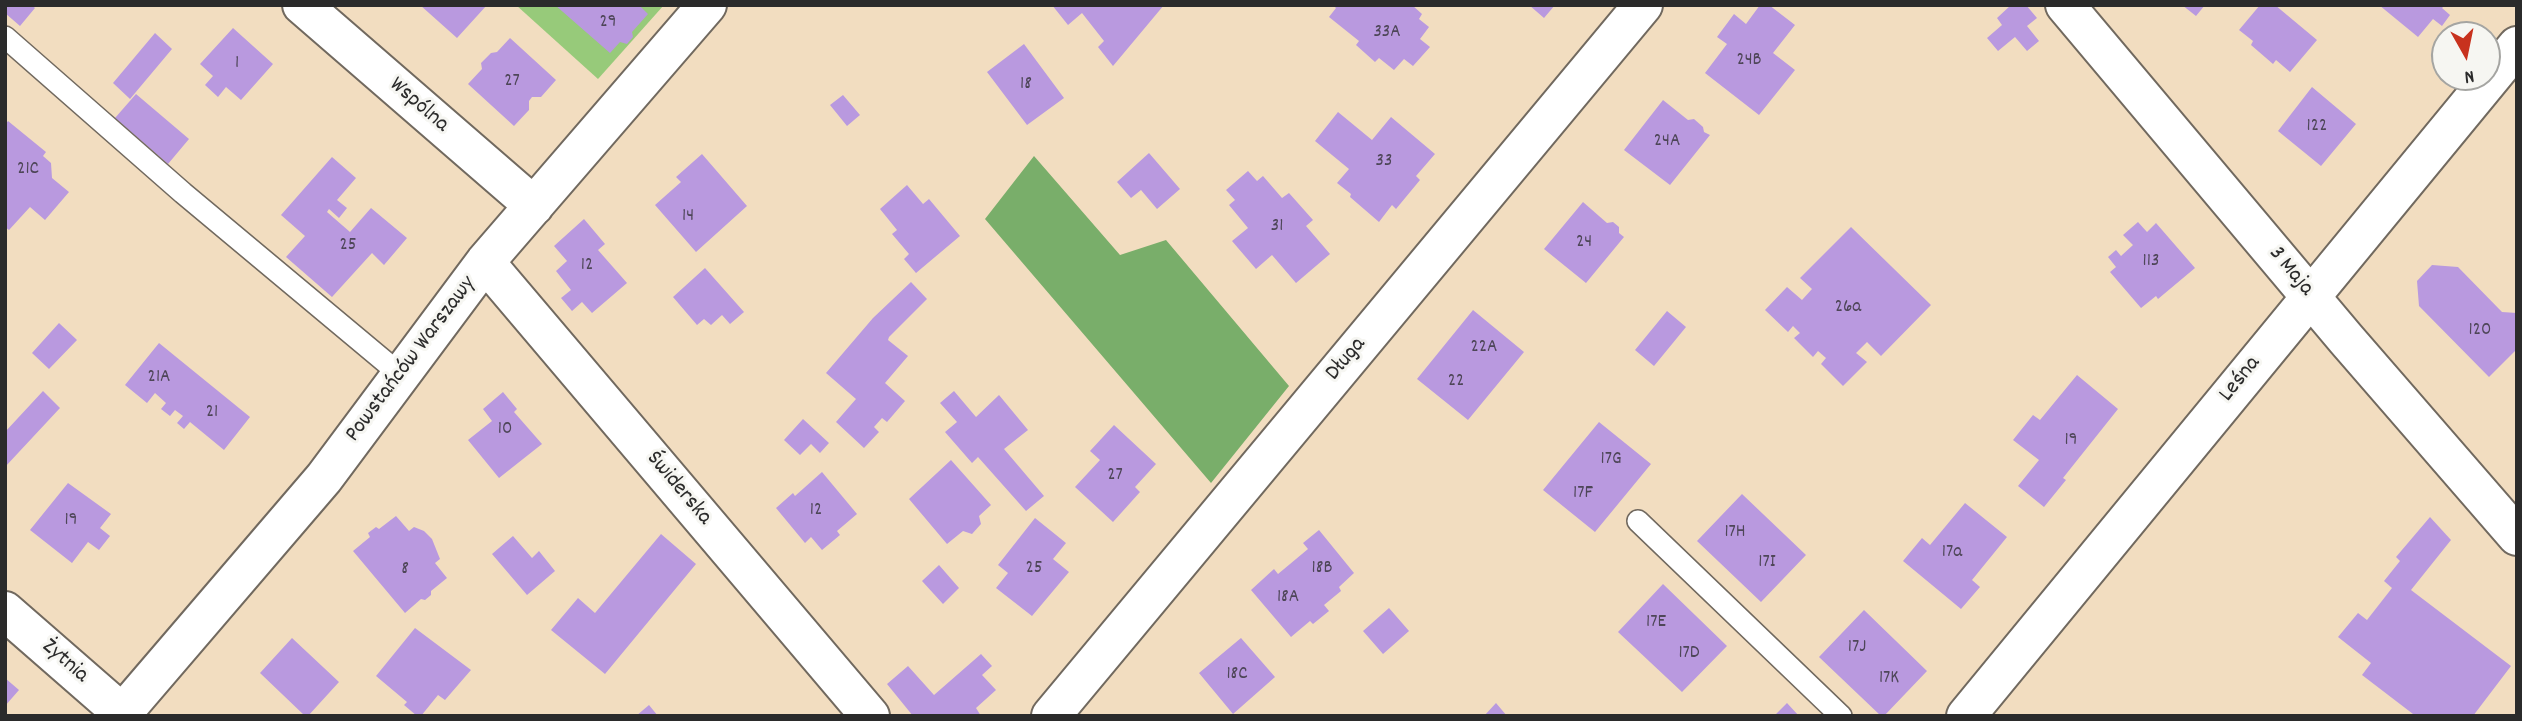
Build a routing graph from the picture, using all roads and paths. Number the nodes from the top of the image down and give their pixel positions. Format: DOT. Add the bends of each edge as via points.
graph roads {
  1 [pos="302,5"];
  2 [pos="707,5"];
  3 [pos="1643,5"];
  4 [pos="2065,5"];
  5 [pos="5,37"];
  6 [pos="2517,46"];
  7 [pos="534,206"];
  8 [pos="485,262"];
  9 [pos="2311,297"];
  10 [pos="401,375"];
  11 [pos="1638,521"];
  12 [pos="2517,536"];
  13 [pos="5,611"];
  14 [pos="121,714"];
  15 [pos="870,716"];
  16 [pos="1051,716"];
  17 [pos="1841,716"];
  18 [pos="1966,716"];
  1 -- 7 [label="street, Wspólna"];
  2 -- 7 [label="street, Powstańców Warszawy"];
  3 -- 16 [label="street, Długa"];
  4 -- 9 [label="street, 3 Maja"];
  5 -- 10 [label="lane"];
  6 -- 9 [label="street, Leśna"];
  7 -- 8 [label="street, Powstańców Warszawy"];
  8 -- 10 [label="street, Powstańców Warszawy"];
  8 -- 15 [label="street, Świderska"];
  9 -- 12 [label="street, 3 Maja"];
  9 -- 18 [label="street, Leśna"];
  10 -- 14 [label="street, Powstańców Warszawy" via="324,478"];
  11 -- 17 [label="lane"];
  13 -- 14 [label="street, Żytnia"];
}
